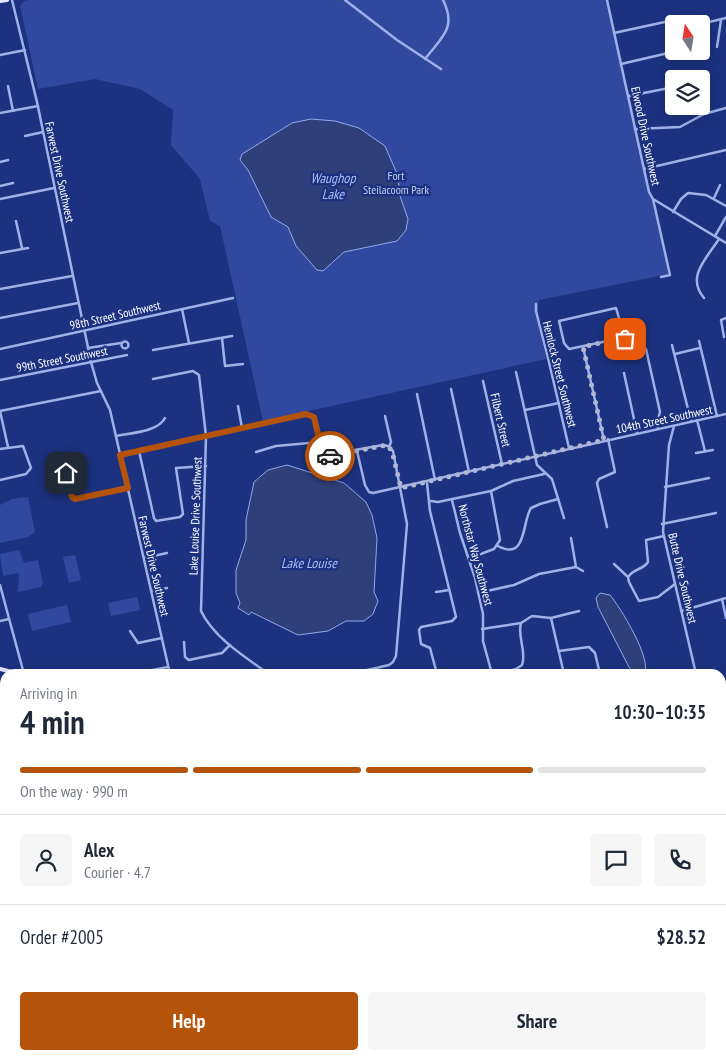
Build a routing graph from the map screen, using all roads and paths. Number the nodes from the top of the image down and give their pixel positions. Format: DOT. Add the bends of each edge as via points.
graph roads {
  1 [pos="7,0"];
  2 [pos="12,0"];
  3 [pos="345,0"];
  4 [pos="443,0"];
  5 [pos="607,0"];
  6 [pos="0,1"];
  7 [pos="726,18"];
  8 [pos="721,20"];
  9 [pos="665,22"];
  10 [pos="710,22"];
  11 [pos="614,33"];
  12 [pos="717,47"];
  13 [pos="25,50"];
  14 [pos="665,54"];
  15 [pos="0,55"];
  16 [pos="425,59"];
  17 [pos="621,64"];
  18 [pos="441,69"];
  19 [pos="8,86"];
  20 [pos="665,89"];
  21 [pos="628,96"];
  22 [pos="38,106"];
  23 [pos="726,108"];
  24 [pos="13,111"];
  25 [pos="710,112"];
  26 [pos="0,113"];
  27 [pos="702,115"];
  28 [pos="635,129"];
  29 [pos="43,132"];
  30 [pos="25,136"];
  31 [pos="726,150"];
  32 [pos="8,160"];
  33 [pos="0,162"];
  34 [pos="644,169"];
  35 [pos="13,183"];
  36 [pos="720,185"];
  37 [pos="0,186"];
  38 [pos="54,188"];
  39 [pos="714,198"];
  40 [pos="0,199"];
  41 [pos="653,199"];
  42 [pos="726,206"];
  43 [pos="673,212"];
  44 [pos="726,217"];
  45 [pos="16,221"];
  46 [pos="715,236"];
  47 [pos="719,239"];
  48 [pos="726,243"];
  49 [pos="22,248"];
  50 [pos="28,248"];
  51 [pos="0,253"];
  52 [pos="72,276"];
  53 [pos="661,277"];
  54 [pos="0,288"];
  55 [pos="233,298"];
  56 [pos="704,298"];
  57 [pos="78,303"];
  58 [pos="536,304"];
  59 [pos="182,309"];
  60 [pos="0,318"];
  61 [pos="726,318"];
  62 [pos="84,332"];
  63 [pos="232,336"];
  64 [pos="724,337"];
  65 [pos="222,338"];
  66 [pos="622,338"];
  67 [pos="628,339"];
  68 [pos="699,341"];
  69 [pos="121,343"];
  70 [pos="189,343"];
  71 [pos="672,345"];
  72 [pos="583,347"];
  73 [pos="88,348"];
  74 [pos="700,348"];
  75 [pos="0,349"];
  76 [pos="153,350"];
  77 [pos="646,350"];
  78 [pos="675,354"];
  79 [pos="127,356"];
  80 [pos="91,362"];
  81 [pos="243,364"];
  82 [pos="516,372"];
  83 [pos="624,373"];
  84 [pos="153,379"];
  85 [pos="0,380"];
  86 [pos="483,381"];
  87 [pos="451,389"];
  88 [pos="101,390"];
  89 [pos="416,394"];
  90 [pos="559,403"];
  91 [pos="238,406"];
  92 [pos="525,410"];
  93 [pos="0,411"];
  94 [pos="726,415"];
  95 [pos="385,416"];
  96 [pos="717,416"];
  97 [pos="165,418"];
  98 [pos="697,420"];
  99 [pos="691,422"];
  100 [pos="674,426"];
  101 [pos="242,428"];
  102 [pos="658,429"];
  103 [pos="637,433"];
  104 [pos="116,436"];
  105 [pos="206,436"];
  106 [pos="608,439"];
  107 [pos="604,440"];
  108 [pos="320,442"];
  109 [pos="8,447"];
  110 [pos="389,447"];
  111 [pos="569,448"];
  112 [pos="0,449"];
  113 [pos="357,450"];
  114 [pos="713,450"];
  115 [pos="139,451"];
  116 [pos="705,451"];
  117 [pos="256,452"];
  118 [pos="696,453"];
  119 [pos="120,455"];
  120 [pos="536,456"];
  121 [pos="502,464"];
  122 [pos="72,466"];
  123 [pos="206,466"];
  124 [pos="469,472"];
  125 [pos="546,474"];
  126 [pos="709,478"];
  127 [pos="0,480"];
  128 [pos="435,480"];
  129 [pos="426,482"];
  130 [pos="665,487"];
  131 [pos="128,488"];
  132 [pos="401,488"];
  133 [pos="491,491"];
  134 [pos="558,499"];
  135 [pos="452,500"];
  136 [pos="431,501"];
  137 [pos="716,513"];
  138 [pos="564,518"];
  139 [pos="662,524"];
  140 [pos="607,527"];
  141 [pos="664,536"];
  142 [pos="571,538"];
  143 [pos="498,546"];
  144 [pos="167,552"];
  145 [pos="144,558"];
  146 [pos="470,558"];
  147 [pos="614,564"];
  148 [pos="576,567"];
  149 [pos="583,571"];
  150 [pos="628,577"];
  151 [pos="675,584"];
  152 [pos="0,585"];
  153 [pos="167,588"];
  154 [pos="449,590"];
  155 [pos="151,591"];
  156 [pos="436,592"];
  157 [pos="478,593"];
  158 [pos="726,598"];
  159 [pos="722,599"];
  160 [pos="579,611"];
  161 [pos="681,612"];
  162 [pos="551,618"];
  163 [pos="726,618"];
  164 [pos="9,619"];
  165 [pos="0,621"];
  166 [pos="521,622"];
  167 [pos="482,629"];
  168 [pos="130,631"];
  169 [pos="162,638"];
  170 [pos="184,642"];
  171 [pos="230,645"];
  172 [pos="559,651"];
  173 [pos="168,667"];
  174 [pos="21,669"];
  175 [pos="158,669"];
  176 [pos="261,669"];
  177 [pos="370,669"];
  178 [pos="435,669"];
  179 [pos="490,669"];
  180 [pos="514,669"];
  181 [pos="563,669"];
  182 [pos="599,669"];
  183 [pos="695,669"];
  1 -- 6 [label="main road"];
  2 -- 13 [label="street, Farwest Drive Southwest"];
  3 -- 16 [label="street"];
  4 -- 16 [label="street" via="450,14 449,26"];
  5 -- 11 [label="street, Elwood Drive Southwest"];
  7 -- 8 [label="street"];
  8 -- 10 [label="street"];
  8 -- 12 [label="street"];
  9 -- 11 [label="street"];
  11 -- 17 [label="street, Elwood Drive Southwest"];
  13 -- 15 [label="street"];
  13 -- 22 [label="street, Farwest Drive Southwest"];
  14 -- 17 [label="street"];
  16 -- 18 [label="street"];
  17 -- 21 [label="street, Elwood Drive Southwest"];
  19 -- 24 [label="street"];
  20 -- 21 [label="street"];
  21 -- 28 [label="street, Elwood Drive Southwest"];
  22 -- 24 [label="street"];
  22 -- 29 [label="street, Farwest Drive Southwest"];
  23 -- 25 [label="street"];
  24 -- 26 [label="street"];
  27 -- 28 [label="street" via="680,127"];
  28 -- 34 [label="street, Elwood Drive Southwest"];
  29 -- 30 [label="street"];
  29 -- 38 [label="street, Farwest Drive Southwest"];
  31 -- 34 [label="street"];
  32 -- 33 [label="street"];
  34 -- 41 [label="street, Elwood Drive Southwest" via="648,192"];
  35 -- 37 [label="street"];
  36 -- 39 [label="street"];
  38 -- 40 [label="street"];
  38 -- 52 [label="street, Farwest Drive Southwest"];
  39 -- 42 [label="street"];
  39 -- 43 [label="street" via="688,193"];
  41 -- 43 [label="street"];
  41 -- 53 [label="street, Elwood Drive Southwest" via="670,275"];
  43 -- 46 [label="street"];
  44 -- 46 [label="street"];
  45 -- 49 [label="street"];
  46 -- 47 [label="street"];
  47 -- 48 [label="street"];
  47 -- 56 [label="street" via="696,277 696,287"];
  49 -- 50 [label="street"];
  49 -- 51 [label="street"];
  52 -- 54 [label="street"];
  52 -- 57 [label="street, Farwest Drive Southwest"];
  55 -- 59 [label="street, 98th Street Southwest"];
  57 -- 60 [label="street"];
  57 -- 62 [label="street, Farwest Drive Southwest"];
  58 -- 90 [label="street, Hemlock Street Southwest"];
  59 -- 62 [label="street, 98th Street Southwest"];
  59 -- 70 [label="street"];
  61 -- 64 [label="street" via="721,320"];
  62 -- 73 [label="street, Farwest Drive Southwest"];
  62 -- 75 [label="street, 98th Street Southwest"];
  63 -- 65 [label="street"];
  65 -- 70 [label="street"];
  65 -- 81 [label="street" via="226,366"];
  66 -- 67 [label="street"];
  66 -- 72 [label="street"];
  66 -- 72 [label="street" via="616,308 560,319 566,347"];
  68 -- 74 [label="street"];
  69 -- 73 [label="street"];
  70 -- 76 [label="street"];
  71 -- 78 [label="street"];
  72 -- 107 [label="street"];
  73 -- 80 [label="street, Farwest Drive Southwest"];
  74 -- 78 [label="street"];
  74 -- 96 [label="street"];
  77 -- 102 [label="street" via="660,412"];
  78 -- 99 [label="street"];
  79 -- 80 [label="street, 99th Street Southwest"];
  80 -- 85 [label="street, 99th Street Southwest"];
  80 -- 88 [label="street, Farwest Drive Southwest"];
  82 -- 92 [label="street"];
  83 -- 103 [label="street"];
  84 -- 105 [label="street, Lake Louise Drive Southwest" via="197,372"];
  86 -- 121 [label="street, Filbert Street"];
  87 -- 124 [label="street"];
  88 -- 93 [label="street"];
  88 -- 104 [label="street, Farwest Drive Southwest"];
  89 -- 128 [label="street"];
  90 -- 92 [label="street"];
  90 -- 111 [label="street, Hemlock Street Southwest"];
  91 -- 101 [label="street"];
  92 -- 120 [label="street"];
  93 -- 109 [label="street"];
  94 -- 96 [label="street, 104th Street Southwest"];
  95 -- 110 [label="street" via="391,442"];
  96 -- 98 [label="street, 104th Street Southwest"];
  97 -- 104 [label="street" via="154,428"];
  98 -- 99 [label="street, 104th Street Southwest"];
  98 -- 116 [label="street"];
  99 -- 100 [label="street, 104th Street Southwest"];
  100 -- 102 [label="street, 104th Street Southwest"];
  100 -- 130 [label="street, Butte Drive Southwest"];
  101 -- 105 [label="street"];
  101 -- 108 [label="street" via="308,414 315,420"];
  102 -- 103 [label="street, 104th Street Southwest"];
  103 -- 106 [label="street, 104th Street Southwest"];
  104 -- 119 [label="street, Farwest Drive Southwest"];
  105 -- 115 [label="street"];
  105 -- 123 [label="street, Lake Louise Drive Southwest"];
  106 -- 107 [label="street, 104th Street Southwest"];
  106 -- 140 [label="street" via="615,472 597,483"];
  107 -- 111 [label="street, 104th Street Southwest"];
  108 -- 113 [label="street" via="327,456"];
  108 -- 117 [label="street" via="276,446"];
  109 -- 112 [label="street"];
  109 -- 127 [label="street" via="23,446 30,471"];
  110 -- 113 [label="street" via="383,445"];
  110 -- 132 [label="street"];
  111 -- 120 [label="street, 104th Street Southwest"];
  113 -- 132 [label="street, 104th Street Southwest" via="368,491"];
  114 -- 116 [label="street"];
  115 -- 119 [label="street"];
  115 -- 123 [label="street" via="156,521 183,514 176,468"];
  116 -- 118 [label="street"];
  119 -- 131 [label="street, Farwest Drive Southwest"];
  120 -- 121 [label="street, 104th Street Southwest"];
  120 -- 125 [label="street" via="539,469"];
  121 -- 124 [label="street, 104th Street Southwest"];
  122 -- 131 [label="street" via="66,473 73,498"];
  123 -- 171 [label="street, Lake Louise Drive Southwest" via="200,607 208,623"];
  124 -- 128 [label="street, 104th Street Southwest"];
  125 -- 133 [label="street" via="513,481"];
  125 -- 134 [label="street"];
  126 -- 130 [label="street"];
  128 -- 129 [label="street, 104th Street Southwest"];
  129 -- 132 [label="street, 104th Street Southwest"];
  129 -- 136 [label="street"];
  130 -- 139 [label="street, Butte Drive Southwest"];
  131 -- 145 [label="street, Farwest Drive Southwest"];
  132 -- 177 [label="street" via="408,524 395,659"];
  133 -- 135 [label="street"];
  133 -- 143 [label="street" via="501,535"];
  134 -- 138 [label="street"];
  134 -- 143 [label="street" via="532,508 517,546 507,549"];
  135 -- 136 [label="street"];
  135 -- 146 [label="street, Northstar Way Southwest"];
  136 -- 154 [label="street" via="429,506"];
  137 -- 139 [label="street"];
  139 -- 141 [label="street, Butte Drive Southwest"];
  141 -- 150 [label="street" via="646,540 648,562"];
  141 -- 151 [label="street, Butte Drive Southwest"];
  142 -- 148 [label="street"];
  143 -- 146 [label="street"];
  144 -- 145 [label="street"];
  145 -- 155 [label="street, Farwest Drive Southwest"];
  146 -- 157 [label="street, Northstar Way Southwest"];
  147 -- 150 [label="street"];
  148 -- 149 [label="street"];
  148 -- 157 [label="street" via="539,574 514,585"];
  150 -- 151 [label="street" via="637,599 660,596"];
  151 -- 161 [label="street, Butte Drive Southwest"];
  152 -- 164 [label="street"];
  153 -- 155 [label="street"];
  154 -- 156 [label="street"];
  154 -- 178 [label="street" via="455,620 420,628 421,644 430,648"];
  155 -- 169 [label="street, Farwest Drive Southwest"];
  157 -- 167 [label="street, Northstar Way Southwest" via="483,614"];
  158 -- 159 [label="street"];
  159 -- 161 [label="street"];
  159 -- 163 [label="street"];
  160 -- 162 [label="street"];
  161 -- 183 [label="street, Butte Drive Southwest"];
  162 -- 166 [label="street" via="532,616"];
  162 -- 172 [label="street"];
  164 -- 165 [label="street"];
  164 -- 174 [label="street"];
  166 -- 167 [label="street"];
  166 -- 180 [label="street" via="519,634 524,661 521,667"];
  167 -- 179 [label="street, Northstar Way Southwest"];
  168 -- 169 [label="street" via="138,643"];
  169 -- 173 [label="street, Farwest Drive Southwest"];
  170 -- 171 [label="street" via="186,659 222,653"];
  171 -- 176 [label="street, Lake Louise Drive Southwest"];
  172 -- 181 [label="street"];
  172 -- 182 [label="street" via="589,647 595,654"];
  173 -- 175 [label="street"];
}
